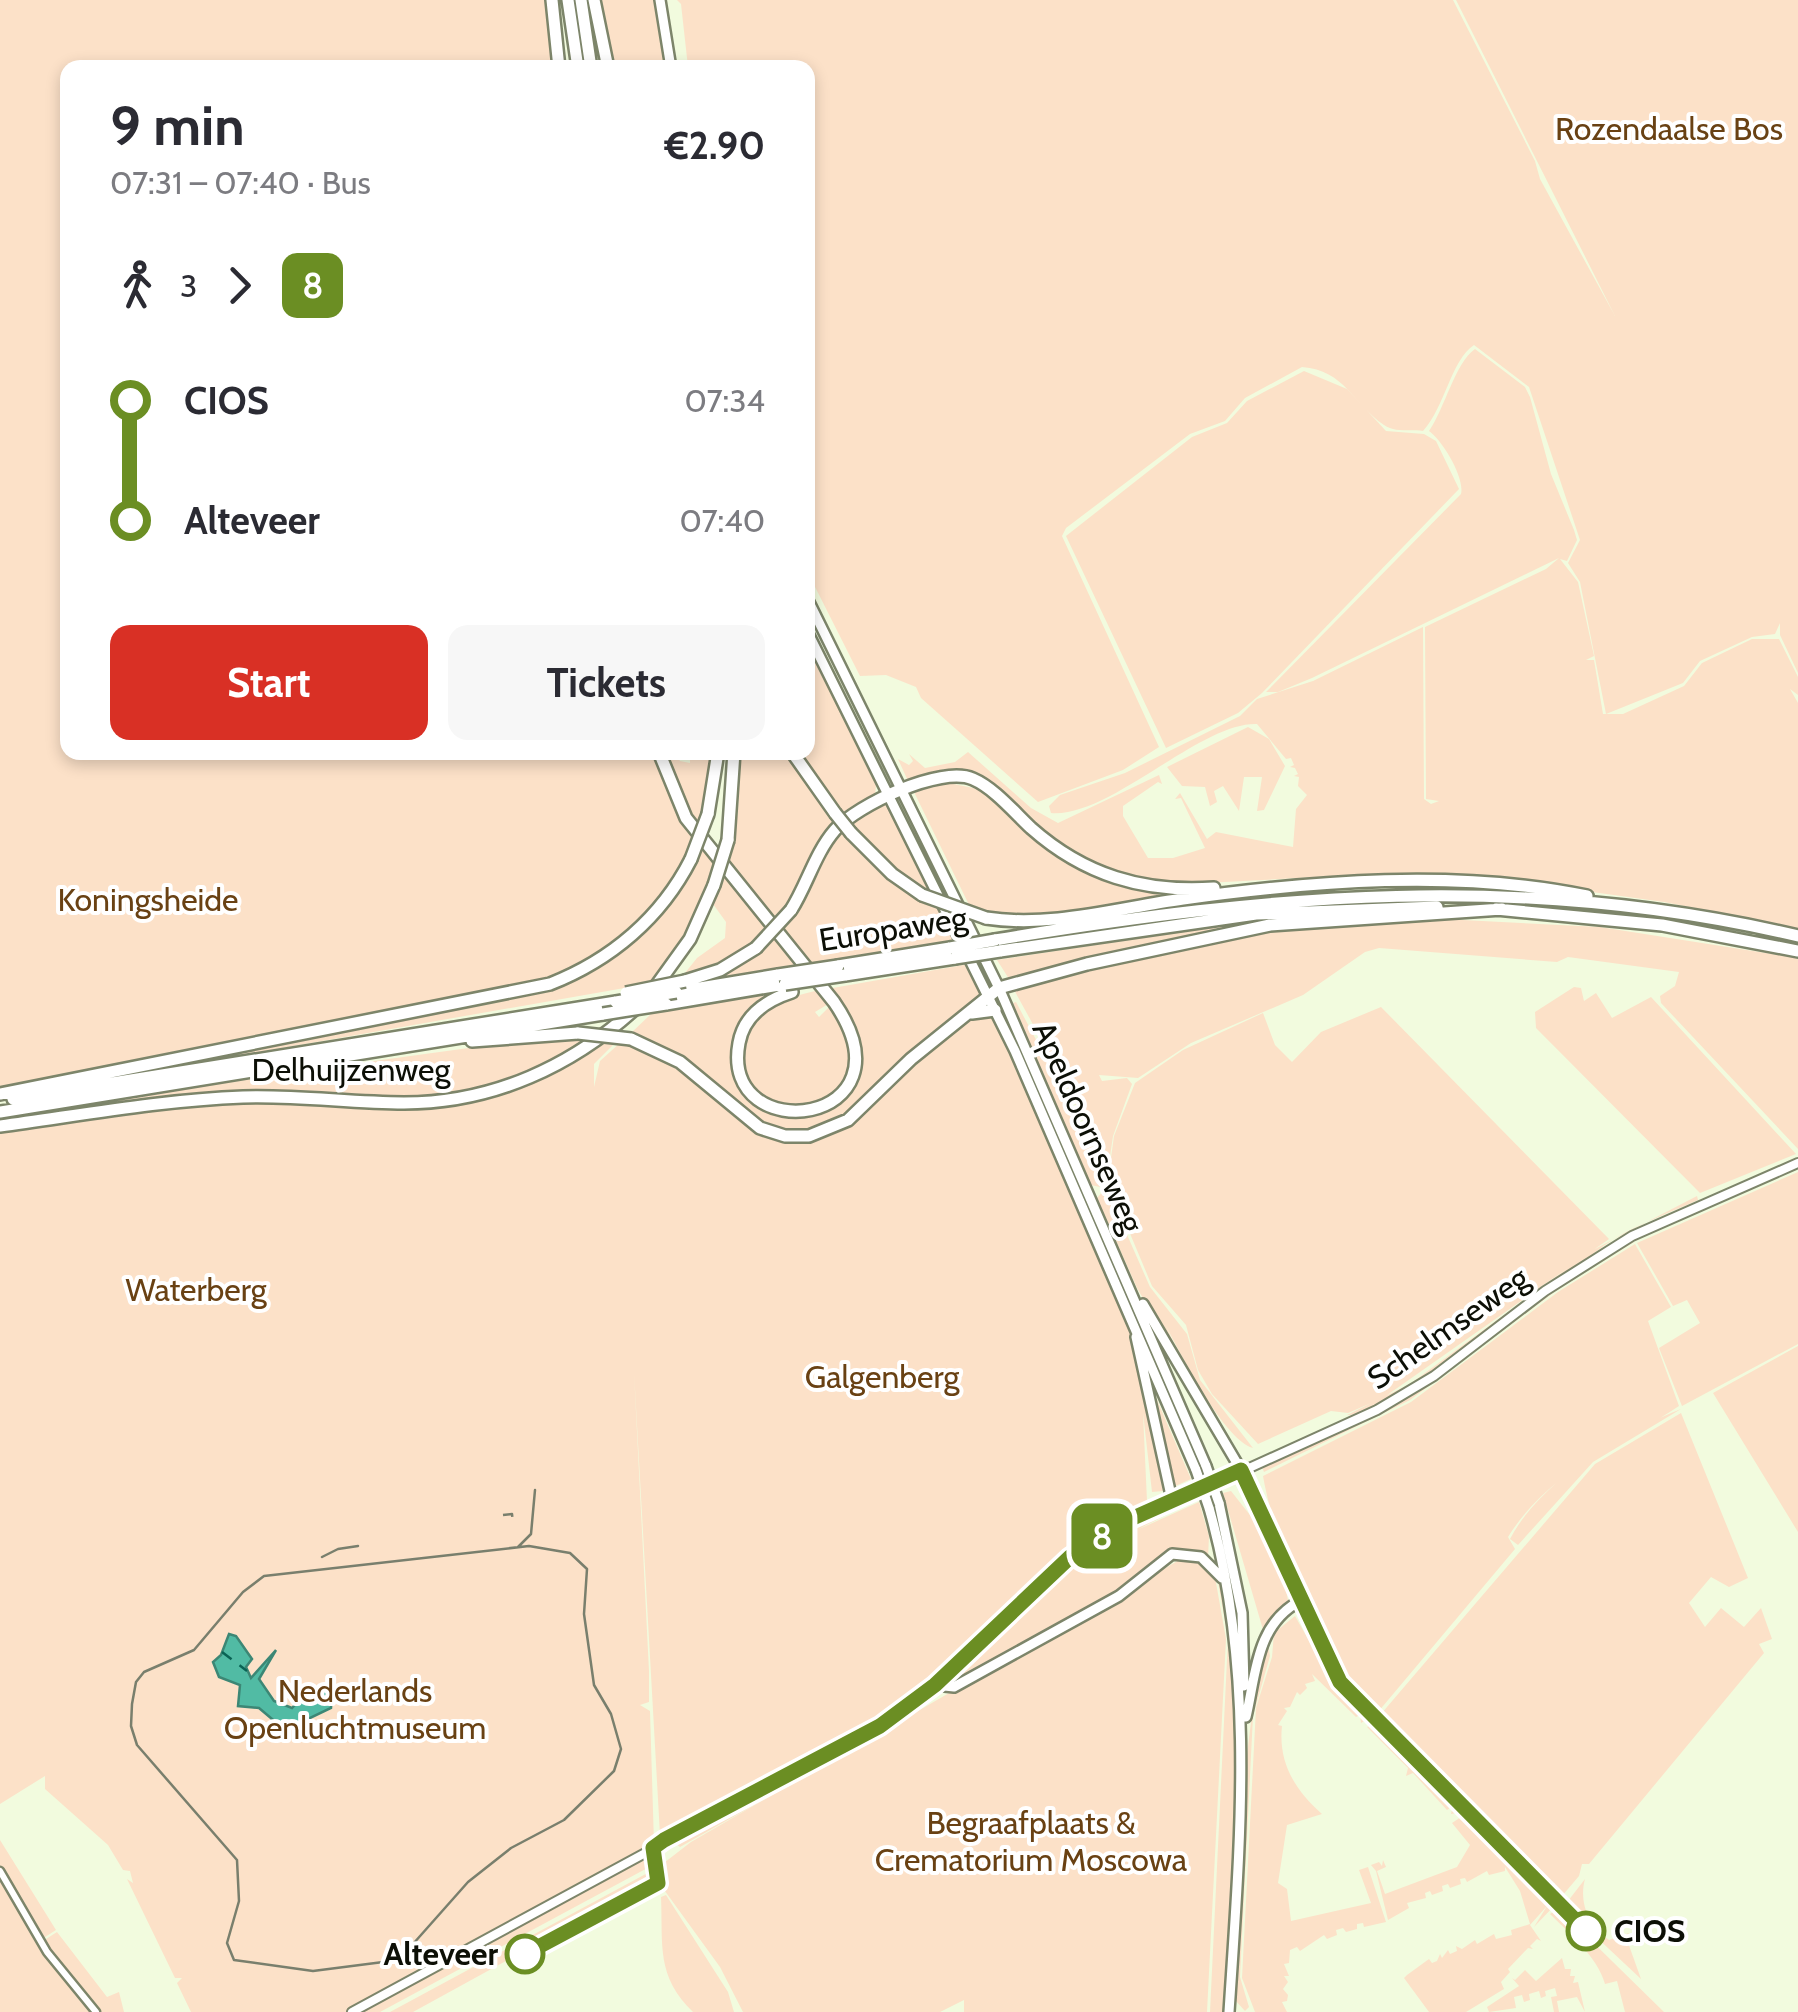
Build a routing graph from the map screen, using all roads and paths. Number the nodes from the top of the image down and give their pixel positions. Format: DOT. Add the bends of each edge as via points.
graph roads {
  1 [pos="552,0"];
  2 [pos="568,0"];
  3 [pos="581,0"];
  4 [pos="594,0"];
  5 [pos="660,0"];
  6 [pos="557,60"];
  7 [pos="577,60"];
  8 [pos="590,60"];
  9 [pos="606,60"];
  10 [pos="670,60"];
  11 [pos="815,614"];
  12 [pos="815,647"];
  13 [pos="854,693"];
  14 [pos="840,699"];
  15 [pos="662,760"];
  16 [pos="717,760"];
  17 [pos="733,760"];
  18 [pos="798,760"];
  19 [pos="904,791"];
  20 [pos="890,798"];
  21 [pos="1308,886"];
  22 [pos="1610,901"];
  23 [pos="1502,909"];
  24 [pos="1798,936"];
  25 [pos="998,946"];
  26 [pos="1798,950"];
  27 [pos="952,953"];
  28 [pos="844,973"];
  29 [pos="785,984"];
  30 [pos="1000,988"];
  31 [pos="621,997"];
  32 [pos="988,997"];
  33 [pos="995,1010"];
  34 [pos="968,1014"];
  35 [pos="438,1040"];
  36 [pos="0,1098"];
  37 [pos="0,1112"];
  38 [pos="0,1126"];
  39 [pos="1798,1163"];
  40 [pos="1127,1277"];
  41 [pos="1134,1327"];
  42 [pos="1201,1468"];
  43 [pos="1241,1470"];
  44 [pos="1172,1500"];
  45 [pos="1214,1505"];
  46 [pos="1227,1589"];
  47 [pos="1300,1601"];
  48 [pos="935,1685"];
  49 [pos="1242,1698"];
  50 [pos="1243,1730"];
  51 [pos="0,1871"];
  52 [pos="96,2012"];
  53 [pos="352,2012"];
  54 [pos="1229,2012"];
  1 -- 6 [label="highway"];
  2 -- 7 [label="highway"];
  3 -- 8 [label="highway"];
  4 -- 9 [label="highway"];
  5 -- 10 [label="main road"];
  11 -- 13 [label="main road, Apeldoornseweg"];
  12 -- 14 [label="main road, Apeldoornseweg"];
  13 -- 14 [label="main road"];
  13 -- 19 [label="main road, Apeldoornseweg"];
  14 -- 20 [label="main road, Apeldoornseweg"];
  15 -- 29 [label="highway" via="686,818 853,1034 856,1063 847,1088 829,1104 801,1113 759,1100 738,1061 750,1018"];
  16 -- 36 [label="highway, Delhuijzenweg, bridge" via="708,814 691,859 658,910 588,967 550,984"];
  17 -- 38 [label="highway, Delhuijzenweg, bridge" via="728,840 683,950 638,1006 584,1050 508,1086 422,1103 217,1099"];
  18 -- 21 [label="highway, bridge" via="892,874 922,895 986,918 1042,921"];
  19 -- 20 [label="highway"];
  19 -- 21 [label="highway" via="948,774 970,778 1061,852 1132,884"];
  19 -- 30 [label="main road, Apeldoornseweg"];
  20 -- 31 [label="highway, bridge" via="836,830 791,910 756,948 720,970"];
  20 -- 32 [label="main road, Apeldoornseweg"];
  21 -- 22 [label="highway" via="1456,884"];
  22 -- 24 [label="highway, Europaweg"];
  22 -- 25 [label="highway, Europaweg" via="1308,897 1182,910"];
  23 -- 25 [label="highway, Europaweg" via="1270,913"];
  23 -- 26 [label="highway, Europaweg" via="1645,922"];
  23 -- 30 [label="highway" via="1242,930"];
  25 -- 27 [label="highway, Europaweg, bridge"];
  27 -- 28 [label="highway, Europaweg"];
  27 -- 28 [label="highway, Europaweg"];
  28 -- 29 [label="highway, Europaweg, bridge"];
  29 -- 31 [label="highway, Europaweg, bridge"];
  29 -- 35 [label="highway, Europaweg, bridge"];
  30 -- 32 [label="highway"];
  30 -- 40 [label="main road, Apeldoornseweg"];
  31 -- 36 [label="highway"];
  32 -- 33 [label="main road, Apeldoornseweg"];
  32 -- 34 [label="highway"];
  33 -- 34 [label="highway"];
  33 -- 41 [label="main road, Apeldoornseweg"];
  34 -- 35 [label="highway, bridge" via="848,1120 804,1137 760,1128 680,1062 631,1039 578,1033"];
  35 -- 37 [label="highway, Europaweg"];
  39 -- 43 [label="main road, Schelmseweg" via="1632,1236 1544,1291 1406,1394"];
  40 -- 42 [label="main road, Apeldoornseweg"];
  40 -- 43 [label="main road"];
  41 -- 42 [label="main road, Apeldoornseweg"];
  41 -- 44 [label="main road"];
  42 -- 45 [label="main road, Apeldoornseweg, bridge"];
  43 -- 44 [label="main road, Schelmseweg"];
  43 -- 47 [label="street"];
  44 -- 48 [label="main road, Schelmseweg" via="1070,1557"];
  45 -- 46 [label="main road, Apeldoornseweg"];
  45 -- 49 [label="main road, Apeldoornseweg" via="1242,1612"];
  46 -- 48 [label="main road" via="1209,1561 1172,1554 1119,1596 954,1686"];
  46 -- 49 [label="main road, Apeldoornseweg"];
  47 -- 50 [label="main road" via="1265,1635"];
  48 -- 53 [label="main road, Schelmseweg" via="880,1726"];
  49 -- 50 [label="main road, Apeldoornseweg"];
  50 -- 54 [label="main road, Apeldoornseweg"];
  51 -- 52 [label="street" via="47,1952"];
}
